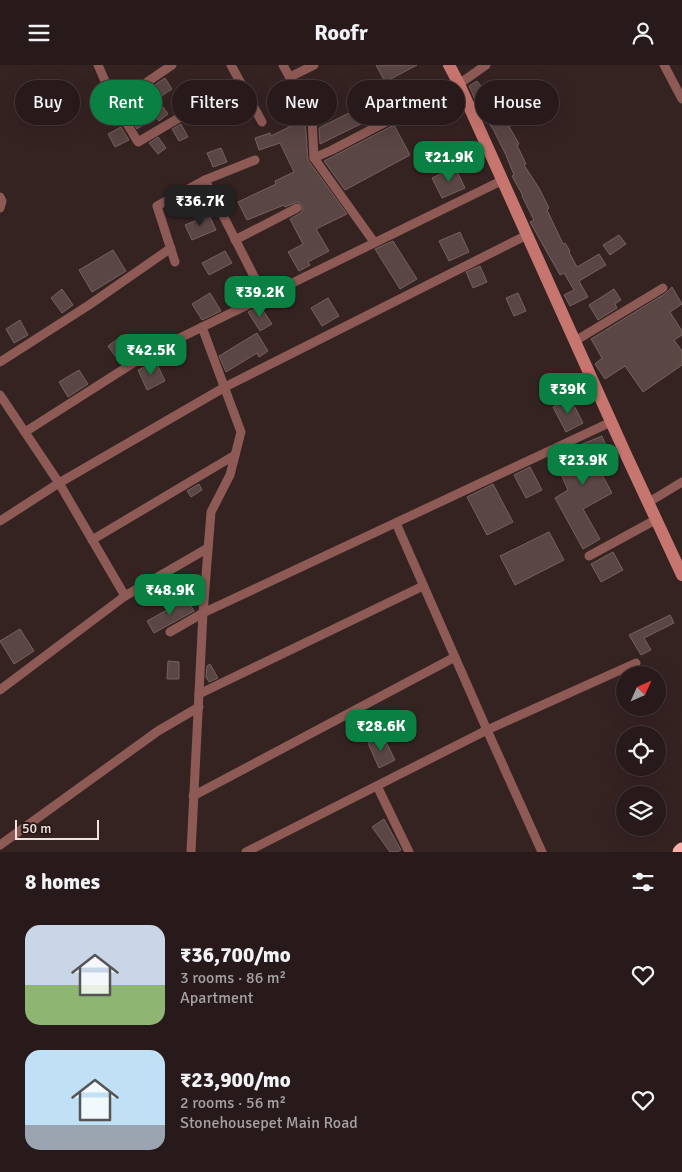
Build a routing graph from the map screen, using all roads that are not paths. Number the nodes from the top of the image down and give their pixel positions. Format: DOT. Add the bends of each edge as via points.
graph roads {
  1 [pos="98,65"];
  2 [pos="172,65"];
  3 [pos="231,65"];
  4 [pos="283,65"];
  5 [pos="314,65"];
  6 [pos="448,65"];
  7 [pos="486,65"];
  8 [pos="664,65"];
  9 [pos="290,77"];
  10 [pos="105,80"];
  11 [pos="150,80"];
  12 [pos="239,80"];
  13 [pos="457,80"];
  14 [pos="465,80"];
  15 [pos="465,97"];
  16 [pos="682,99"];
  17 [pos="257,113"];
  18 [pos="172,122"];
  19 [pos="262,122"];
  20 [pos="128,125"];
  21 [pos="380,125"];
  22 [pos="314,158"];
  23 [pos="255,160"];
  24 [pos="205,180"];
  25 [pos="503,180"];
  26 [pos="0,197"];
  27 [pos="0,208"];
  28 [pos="297,208"];
  29 [pos="527,235"];
  30 [pos="235,240"];
  31 [pos="374,242"];
  32 [pos="171,248"];
  33 [pos="176,261"];
  34 [pos="663,288"];
  35 [pos="264,297"];
  36 [pos="202,327"];
  37 [pos="575,341"];
  38 [pos="0,362"];
  39 [pos="225,387"];
  40 [pos="0,395"];
  41 [pos="612,422"];
  42 [pos="25,432"];
  43 [pos="235,455"];
  44 [pos="59,483"];
  45 [pos="682,483"];
  46 [pos="649,502"];
  47 [pos="657,519"];
  48 [pos="0,521"];
  49 [pos="396,523"];
  50 [pos="92,540"];
  51 [pos="208,548"];
  52 [pos="589,556"];
  53 [pos="682,575"];
  54 [pos="423,586"];
  55 [pos="125,596"];
  56 [pos="202,613"];
  57 [pos="170,632"];
  58 [pos="454,657"];
  59 [pos="636,663"];
  60 [pos="0,690"];
  61 [pos="198,694"];
  62 [pos="199,707"];
  63 [pos="486,730"];
  64 [pos="377,786"];
  65 [pos="194,795"];
  66 [pos="0,845"];
  67 [pos="191,852"];
  68 [pos="246,852"];
  69 [pos="409,852"];
  70 [pos="542,852"];
  1 -- 10 [label="street"];
  2 -- 11 [label="street"];
  3 -- 12 [label="street"];
  4 -- 9 [label="street"];
  5 -- 9 [label="street"];
  6 -- 13 [label="main road"];
  7 -- 14 [label="street"];
  8 -- 16 [label="street"];
  9 -- 22 [label="street" via="312,118"];
  15 -- 25 [label="main road"];
  17 -- 19 [label="street"];
  18 -- 20 [label="street" via="138,142"];
  21 -- 22 [label="street"];
  22 -- 31 [label="street"];
  23 -- 24 [label="street"];
  24 -- 30 [label="street"];
  24 -- 32 [label="street" via="158,206"];
  25 -- 29 [label="main road"];
  25 -- 31 [label="street"];
  26 -- 27 [label="street"];
  28 -- 30 [label="street"];
  29 -- 37 [label="main road"];
  29 -- 39 [label="street"];
  30 -- 35 [label="street"];
  31 -- 35 [label="street"];
  32 -- 33 [label="street"];
  32 -- 38 [label="street"];
  34 -- 37 [label="street"];
  35 -- 36 [label="street"];
  36 -- 39 [label="street"];
  36 -- 42 [label="street" via="149,353"];
  37 -- 41 [label="main road"];
  39 -- 43 [label="street" via="241,432"];
  39 -- 44 [label="street"];
  40 -- 42 [label="street"];
  41 -- 46 [label="main road"];
  41 -- 49 [label="street"];
  42 -- 44 [label="street"];
  43 -- 50 [label="street"];
  43 -- 51 [label="street" via="230,475 211,512"];
  44 -- 48 [label="street"];
  44 -- 50 [label="street"];
  45 -- 46 [label="street"];
  46 -- 47 [label="main road"];
  47 -- 52 [label="street"];
  47 -- 53 [label="main road"];
  49 -- 54 [label="street"];
  49 -- 56 [label="street"];
  50 -- 55 [label="street"];
  51 -- 55 [label="street"];
  51 -- 56 [label="street"];
  54 -- 58 [label="street"];
  54 -- 61 [label="street"];
  55 -- 60 [label="street"];
  56 -- 57 [label="street"];
  56 -- 61 [label="street"];
  58 -- 63 [label="street"];
  58 -- 65 [label="street"];
  59 -- 63 [label="street"];
  61 -- 62 [label="street"];
  62 -- 65 [label="street"];
  62 -- 66 [label="street" via="158,731"];
  63 -- 64 [label="street"];
  63 -- 70 [label="street"];
  64 -- 68 [label="street"];
  64 -- 69 [label="street"];
  65 -- 67 [label="street"];
}
